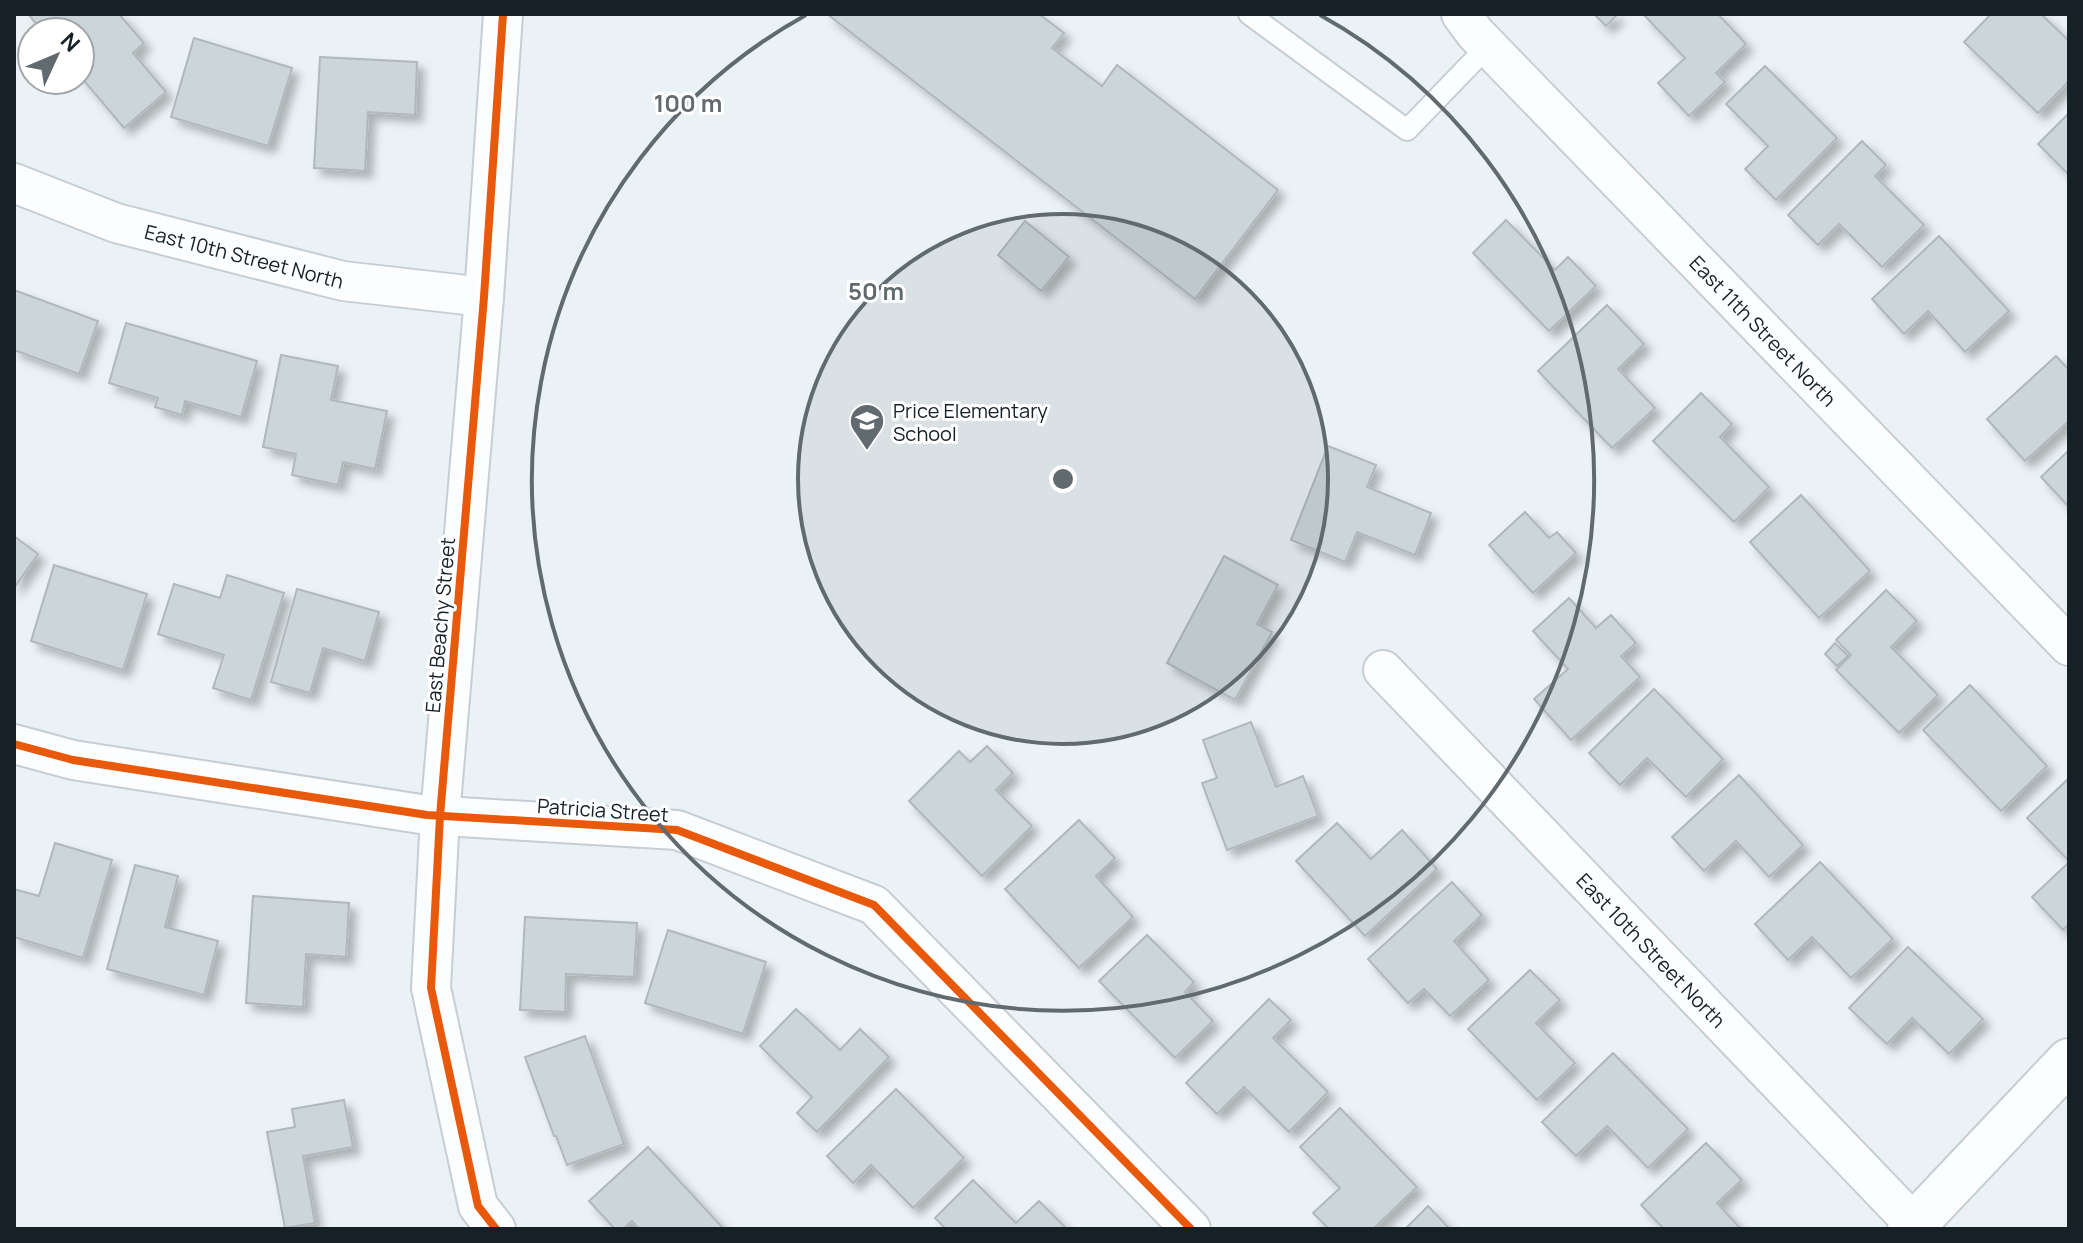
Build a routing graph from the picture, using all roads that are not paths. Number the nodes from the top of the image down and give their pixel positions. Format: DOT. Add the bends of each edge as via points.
graph roads {
  1 [pos="503,14"];
  2 [pos="1249,14"];
  3 [pos="1461,14"];
  4 [pos="1488,46"];
  5 [pos="14,183"];
  6 [pos="484,297"];
  7 [pos="2069,646"];
  8 [pos="1383,670"];
  9 [pos="14,744"];
  10 [pos="440,816"];
  11 [pos="2069,1061"];
  12 [pos="1914,1227"];
  13 [pos="496,1229"];
  14 [pos="1191,1229"];
  1 -- 6 [label="street, East Beachy Street"];
  2 -- 4 [label="lane" via="1407,130"];
  3 -- 4 [label="street, East 11th Street North"];
  4 -- 7 [label="street, East 11th Street North"];
  5 -- 6 [label="street, East 10th Street North" via="116,223 343,281"];
  6 -- 10 [label="street, East Beachy Street"];
  8 -- 12 [label="street, East 10th Street North"];
  9 -- 10 [label="street, Patricia Street" via="73,760"];
  10 -- 13 [label="street, East Beachy Street" via="431,988 478,1206"];
  10 -- 14 [label="street, Patricia Street" via="677,830 874,905"];
  11 -- 12 [label="main road"];
}
